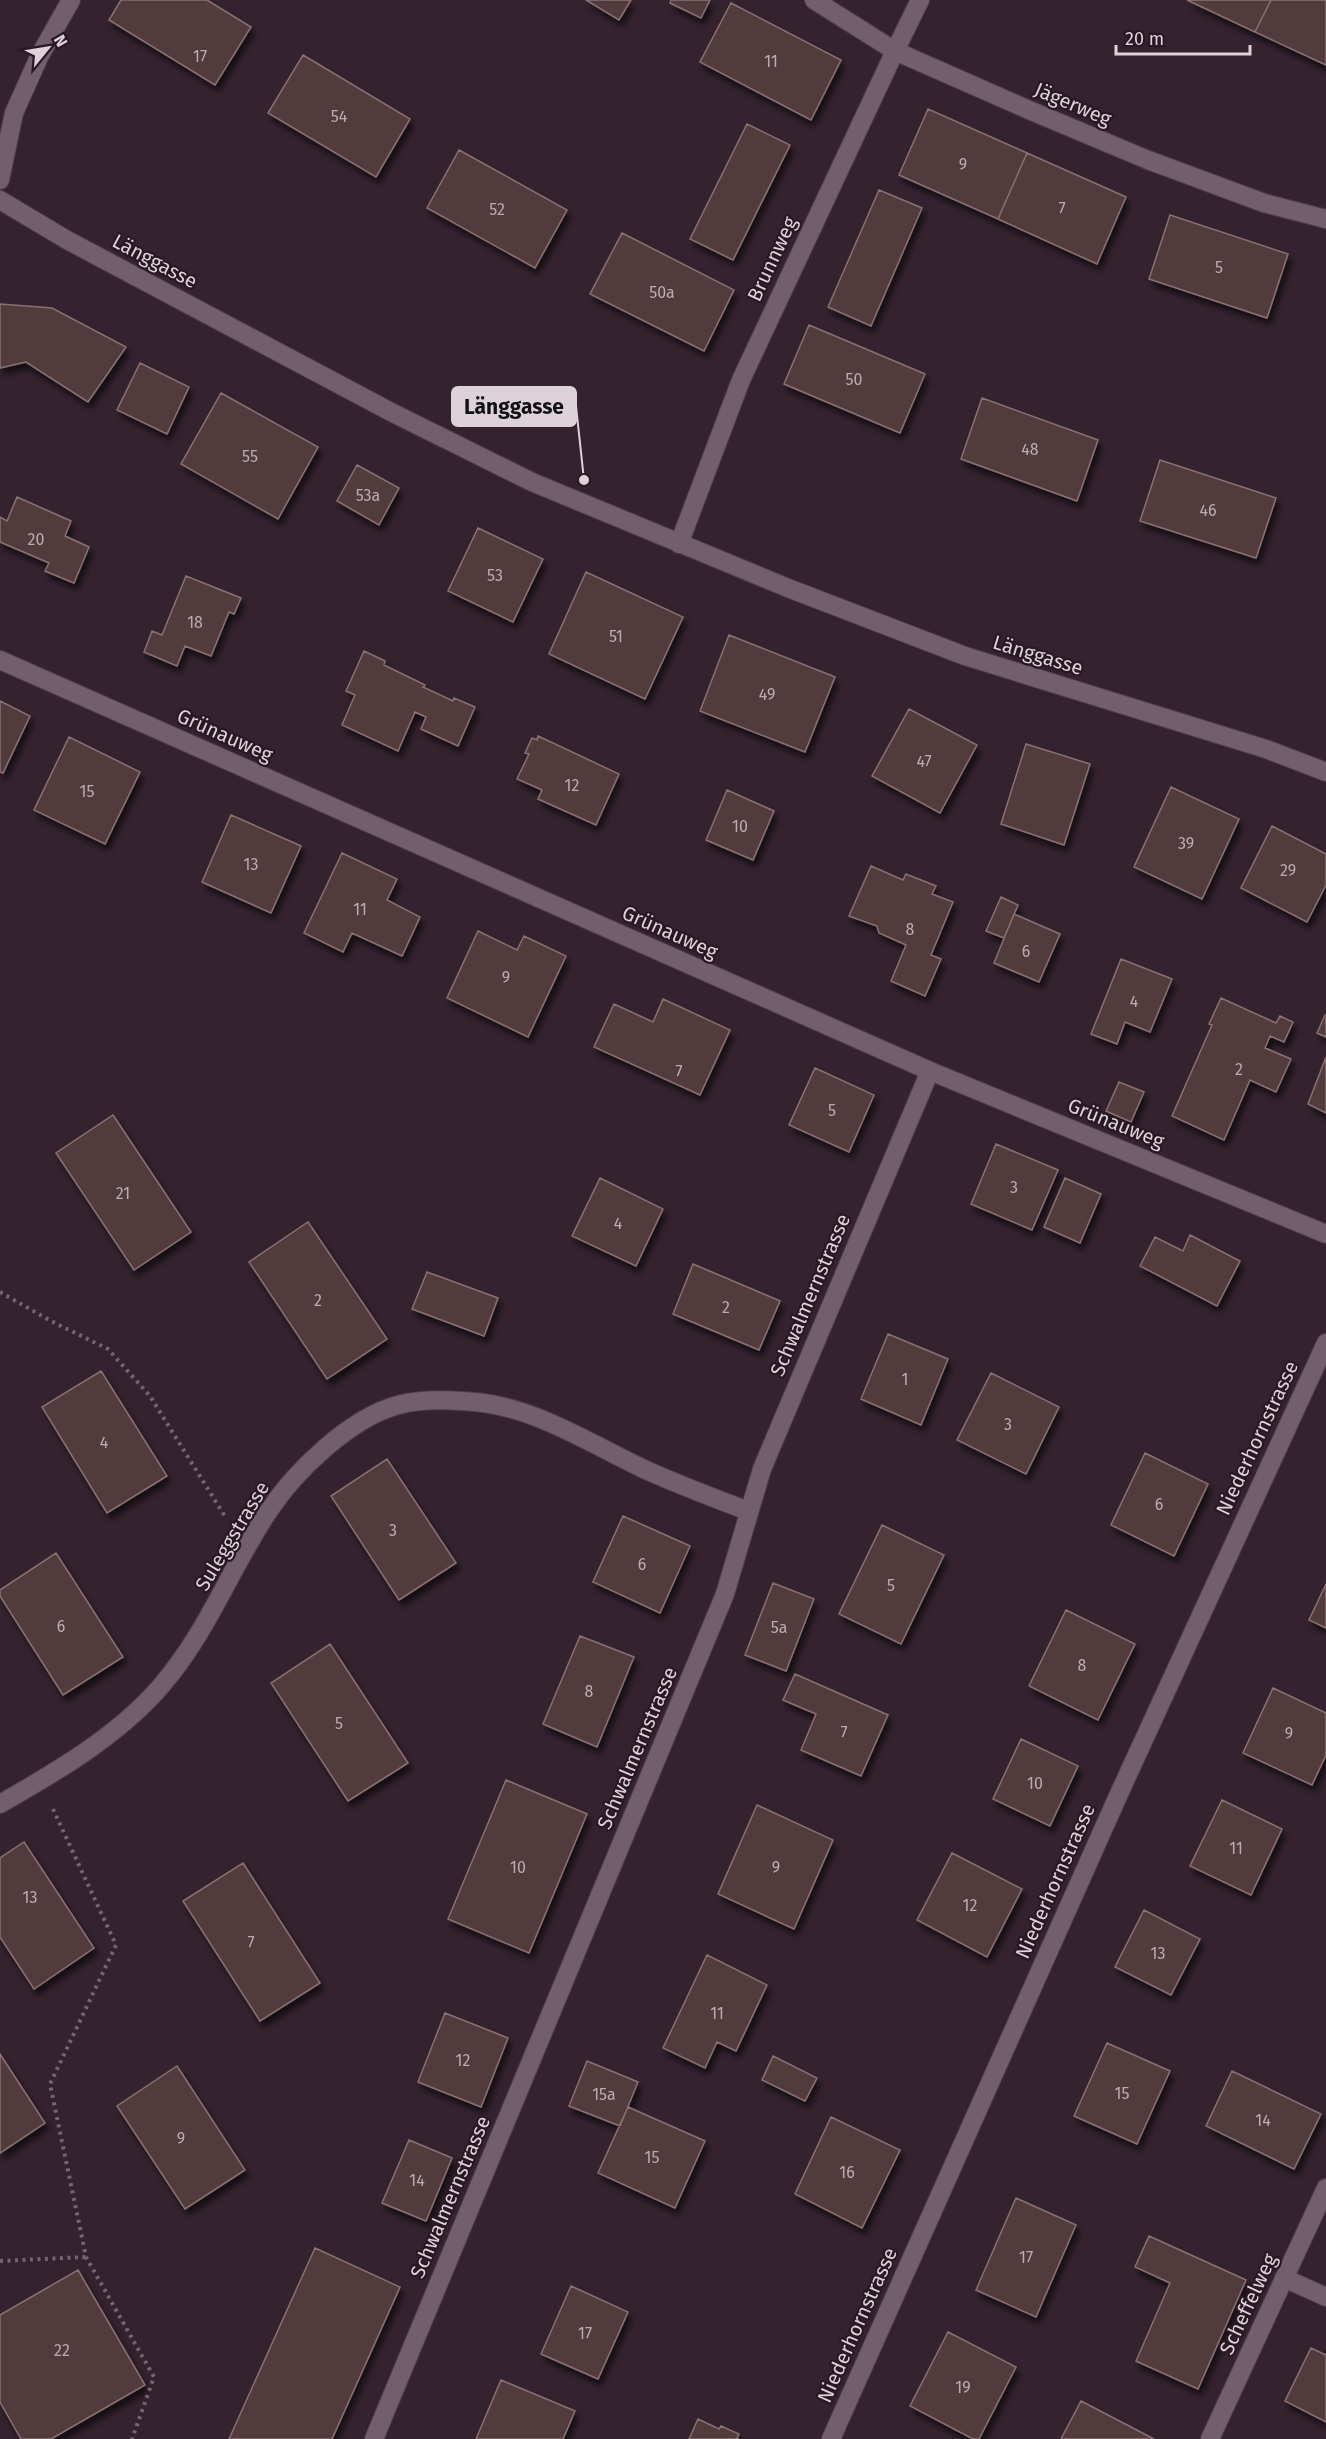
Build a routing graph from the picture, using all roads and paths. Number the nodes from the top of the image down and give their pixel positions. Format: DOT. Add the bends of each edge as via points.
graph roads {
  1 [pos="71,0"];
  2 [pos="814,0"];
  3 [pos="920,0"];
  4 [pos="895,51"];
  5 [pos="0,180"];
  6 [pos="0,200"];
  7 [pos="1326,219"];
  8 [pos="679,544"];
  9 [pos="0,660"];
  10 [pos="1326,772"];
  11 [pos="930,1071"];
  12 [pos="1326,1234"];
  13 [pos="0,1292"];
  14 [pos="1326,1343"];
  15 [pos="748,1511"];
  16 [pos="246,1551"];
  17 [pos="40,1781"];
  18 [pos="0,1804"];
  19 [pos="1326,2188"];
  20 [pos="86,2257"];
  21 [pos="0,2261"];
  22 [pos="1284,2278"];
  23 [pos="1326,2297"];
  24 [pos="132,2439"];
  25 [pos="374,2439"];
  26 [pos="831,2439"];
  27 [pos="1210,2439"];
  1 -- 5 [label="street" via="14,113"];
  2 -- 4 [label="street, Jägerweg"];
  3 -- 4 [label="street, Brunnweg"];
  4 -- 7 [label="street, Jägerweg" via="1148,160 1264,203"];
  4 -- 8 [label="street, Brunnweg" via="741,380"];
  6 -- 8 [label="street, Länggasse" via="67,240 463,450"];
  8 -- 10 [label="street, Länggasse" via="965,656 1266,749"];
  9 -- 11 [label="street, Grünauweg"];
  11 -- 12 [label="street, Grünauweg"];
  11 -- 15 [label="street, Schwalmernstrasse" via="762,1468"];
  13 -- 16 [label="path" via="108,1349 150,1396"];
  14 -- 26 [label="street, Niederhornstrasse" via="1113,1807"];
  15 -- 16 [label="street, Suleggstrasse" via="650,1472 522,1413 485,1403 438,1401 398,1405 341,1436 306,1463 268,1512"];
  15 -- 25 [label="street, Schwalmernstrasse" via="725,1594"];
  16 -- 17 [label="street, Suleggstrasse" via="203,1631 161,1686 112,1731"];
  17 -- 18 [label="street, Suleggstrasse"];
  17 -- 20 [label="path" via="116,1945 50,2084"];
  19 -- 22 [label="street, Scheffelweg"];
  20 -- 21 [label="path"];
  20 -- 24 [label="path" via="154,2377"];
  22 -- 23 [label="street"];
  22 -- 27 [label="street, Scheffelweg"];
}
